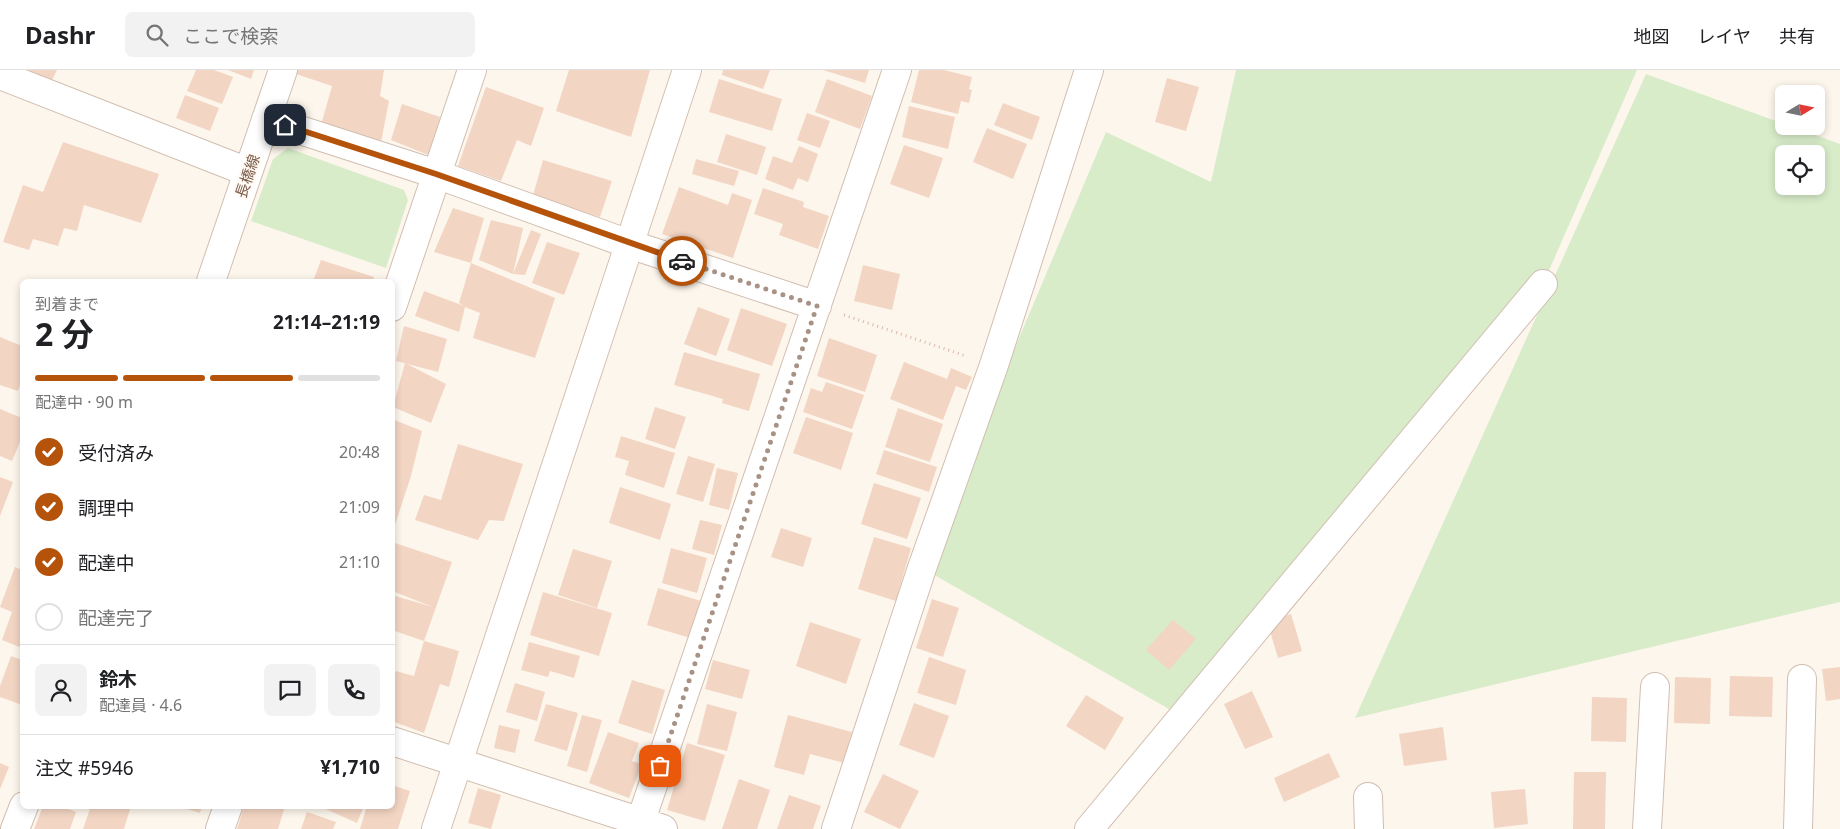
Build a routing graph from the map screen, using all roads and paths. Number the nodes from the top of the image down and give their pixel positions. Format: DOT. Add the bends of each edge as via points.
graph roads {
  1 [pos="283,70"];
  2 [pos="472,70"];
  3 [pos="687,70"];
  4 [pos="897,70"];
  5 [pos="1089,70"];
  6 [pos="0,75"];
  7 [pos="266,119"];
  8 [pos="248,172"];
  9 [pos="436,174"];
  10 [pos="629,244"];
  11 [pos="212,279"];
  12 [pos="1543,284"];
  13 [pos="395,298"];
  14 [pos="817,306"];
  15 [pos="994,365"];
  16 [pos="1802,678"];
  17 [pos="1655,687"];
  18 [pos="395,742"];
  19 [pos="457,763"];
  20 [pos="1368,797"];
  21 [pos="23,809"];
  22 [pos="227,809"];
  23 [pos="647,826"];
  24 [pos="15,829"];
  25 [pos="220,829"];
  26 [pos="436,829"];
  27 [pos="836,829"];
  28 [pos="1089,829"];
  29 [pos="1369,829"];
  30 [pos="1647,829"];
  31 [pos="1798,829"];
  1 -- 7 [label="street, 長橋線"];
  2 -- 9 [label="street"];
  3 -- 10 [label="street"];
  4 -- 14 [label="street"];
  5 -- 15 [label="street"];
  6 -- 8 [label="street"];
  7 -- 8 [label="street, 長橋線"];
  7 -- 9 [label="street"];
  8 -- 11 [label="street, 長橋線"];
  9 -- 10 [label="street"];
  9 -- 13 [label="street"];
  10 -- 14 [label="street"];
  10 -- 19 [label="street"];
  12 -- 28 [label="street"];
  14 -- 15 [label="path"];
  14 -- 23 [label="street"];
  15 -- 27 [label="street" via="922,568"];
  16 -- 31 [label="street"];
  17 -- 30 [label="street"];
  18 -- 19 [label="street"];
  19 -- 23 [label="street"];
  19 -- 26 [label="street"];
  20 -- 29 [label="street"];
  21 -- 24 [label="street"];
  22 -- 25 [label="street"];
}
